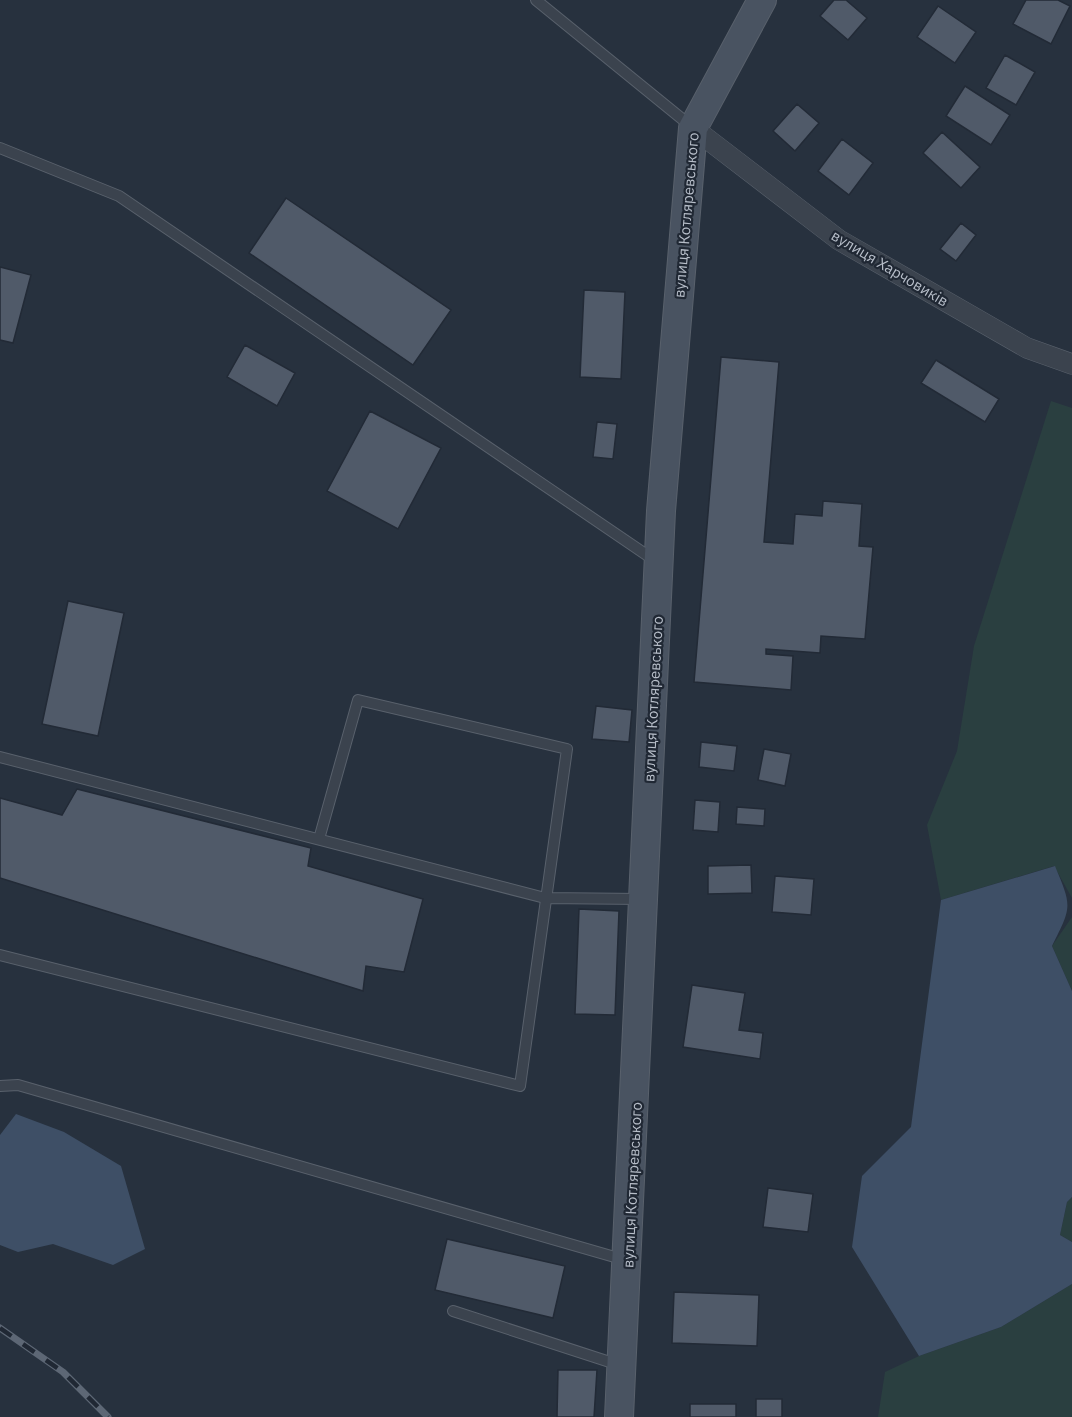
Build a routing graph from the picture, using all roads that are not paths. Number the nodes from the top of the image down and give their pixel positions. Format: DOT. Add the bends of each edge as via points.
graph roads {
  1 [pos="536,0"];
  2 [pos="762,0"];
  3 [pos="693,128"];
  4 [pos="0,148"];
  5 [pos="1072,364"];
  6 [pos="659,564"];
  7 [pos="0,757"];
  8 [pos="319,839"];
  9 [pos="545,898"];
  10 [pos="644,899"];
  11 [pos="0,955"];
  12 [pos="0,1086"];
  13 [pos="628,1261"];
  14 [pos="453,1311"];
  15 [pos="622,1366"];
  16 [pos="619,1417"];
  1 -- 3 [label="lane"];
  2 -- 3 [label="street, вулиця Котляревського"];
  3 -- 5 [label="street, вулиця Харчовиків" via="839,240 1028,348"];
  3 -- 6 [label="street, вулиця Котляревського"];
  4 -- 6 [label="lane" via="119,196"];
  6 -- 10 [label="street, вулиця Котляревського"];
  7 -- 8 [label="lane"];
  8 -- 9 [label="lane"];
  8 -- 9 [label="lane" via="358,700 567,749"];
  9 -- 10 [label="lane"];
  9 -- 11 [label="lane" via="520,1086"];
  10 -- 13 [label="street, вулиця Котляревського"];
  12 -- 13 [label="lane" via="18,1085"];
  13 -- 15 [label="street, вулиця Котляревського"];
  14 -- 15 [label="lane"];
  15 -- 16 [label="street, вулиця Котляревського"];
}
